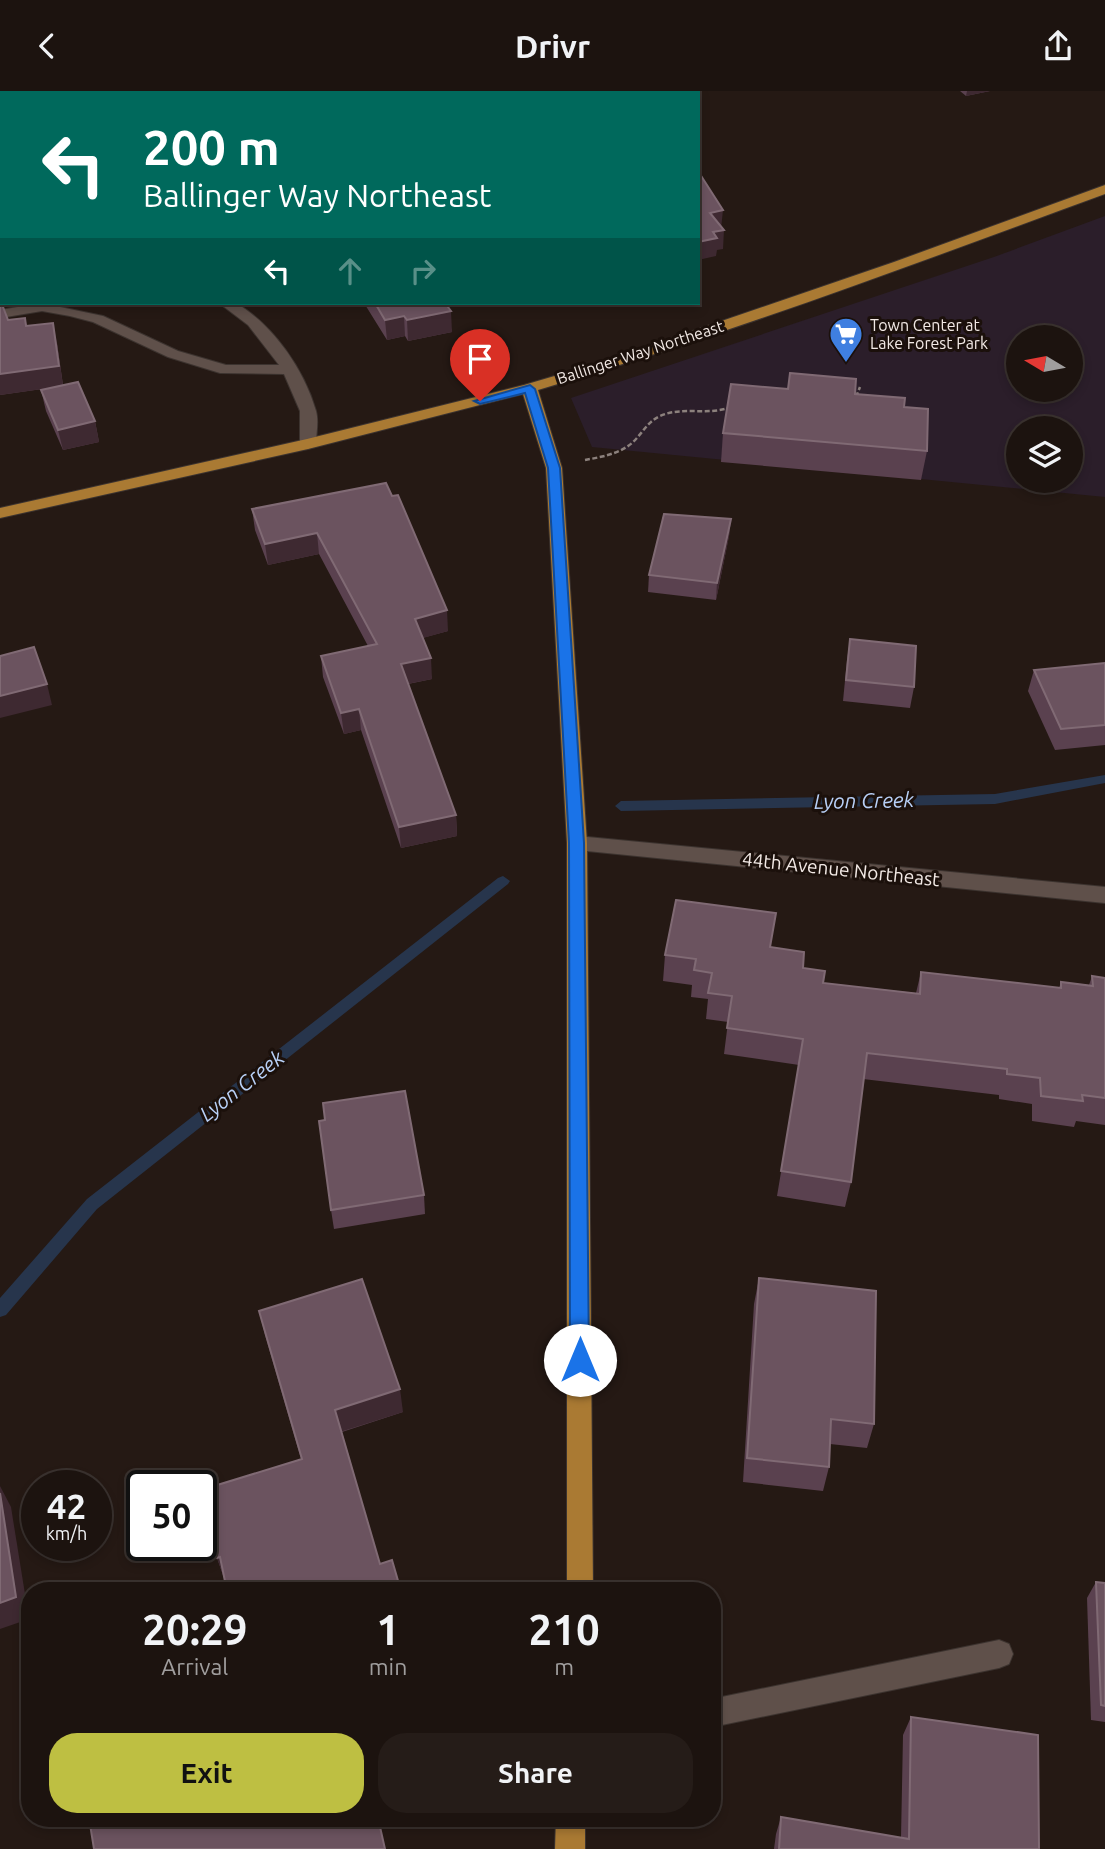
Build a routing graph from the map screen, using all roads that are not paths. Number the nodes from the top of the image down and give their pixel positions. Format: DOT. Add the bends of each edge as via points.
graph roads {
  1 [pos="1105,189"];
  2 [pos="230,305"];
  3 [pos="2,314"];
  4 [pos="289,369"];
  5 [pos="530,389"];
  6 [pos="308,444"];
  7 [pos="0,513"];
  8 [pos="577,843"];
  9 [pos="1105,895"];
  10 [pos="580,1582"];
  11 [pos="999,1654"];
  12 [pos="721,1711"];
  13 [pos="571,1827"];
  14 [pos="570,1849"];
  1 -- 5 [label="main road, Ballinger Way Northeast" via="886,269"];
  2 -- 4 [label="street" via="240,310"];
  3 -- 4 [label="street" via="42,307 70,312 225,370"];
  4 -- 6 [label="street" via="308,412"];
  5 -- 6 [label="main road, Ballinger Way Northeast"];
  5 -- 8 [label="main road" via="554,468"];
  6 -- 7 [label="main road, Ballinger Way Northeast"];
  8 -- 9 [label="street, 44th Avenue Northeast"];
  8 -- 10 [label="main road"];
  11 -- 12 [label="street"];
  13 -- 14 [label="main road"];
}
